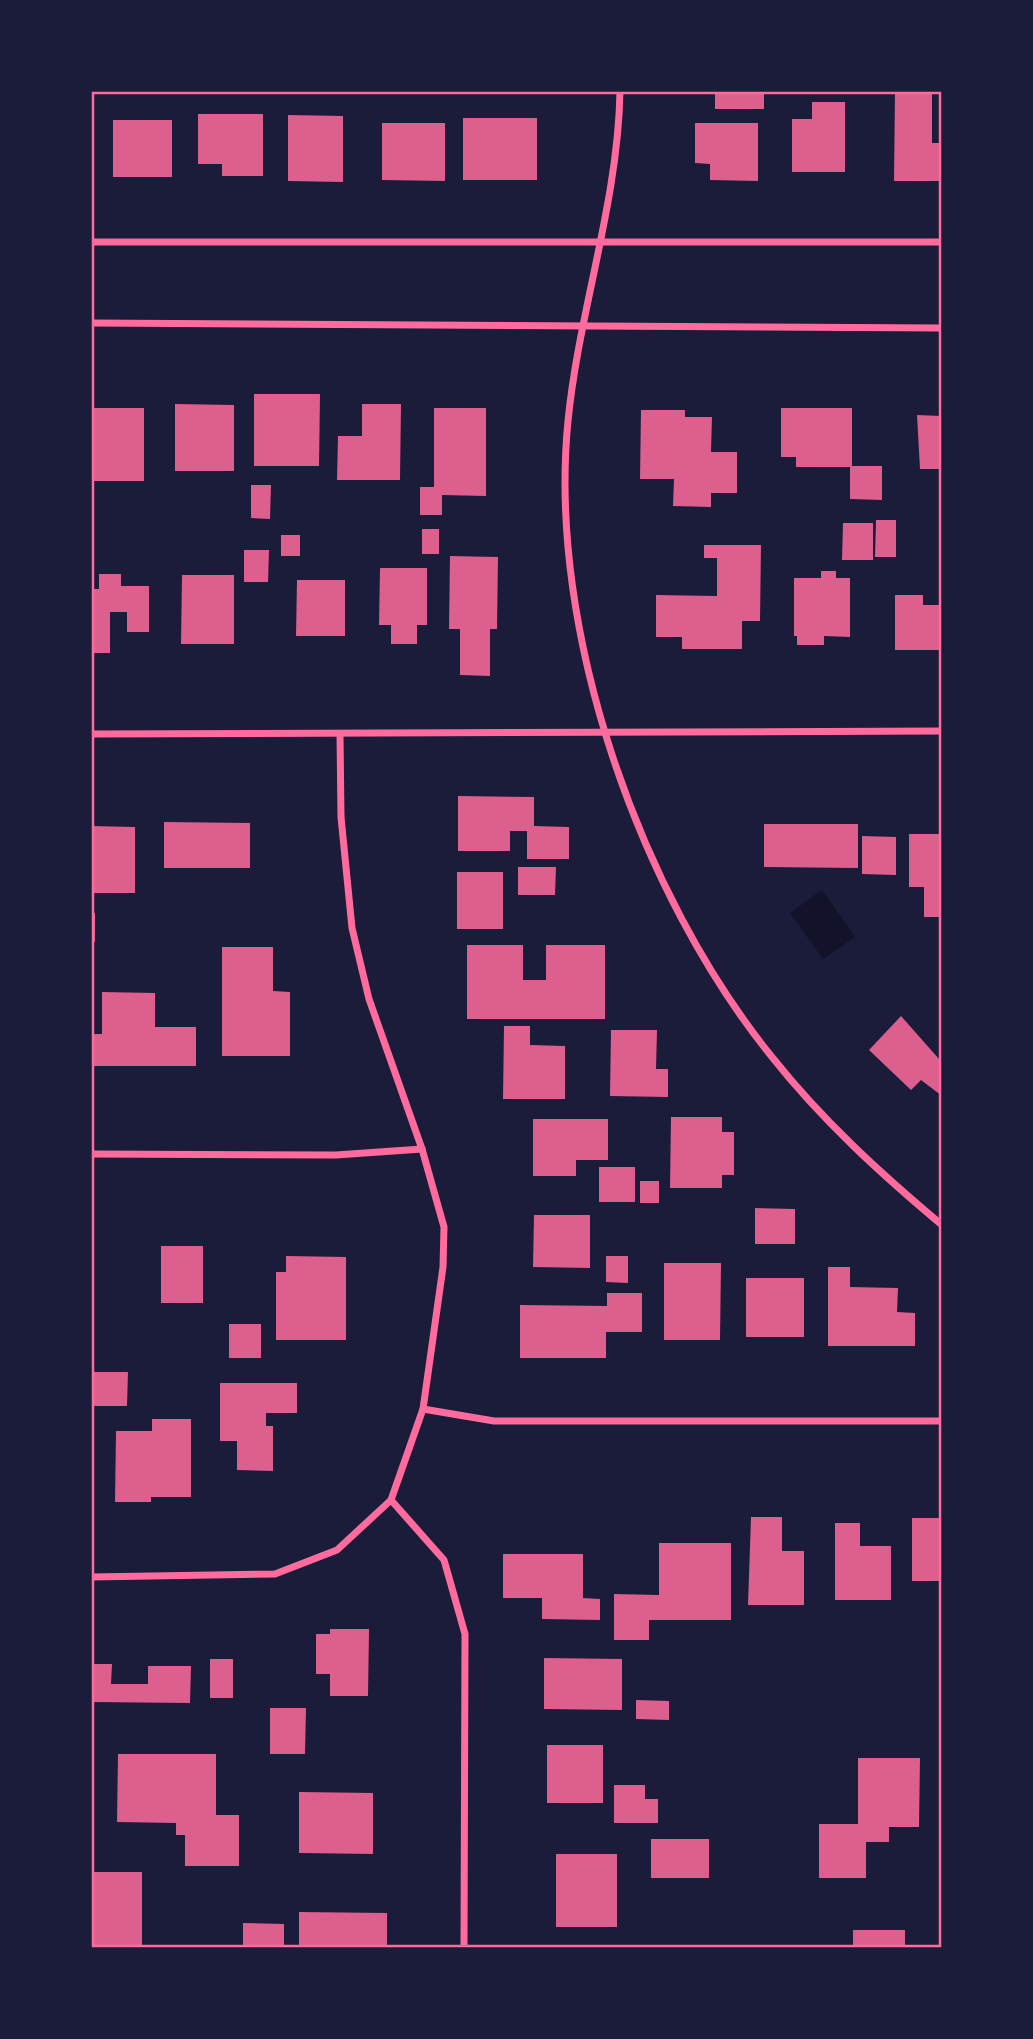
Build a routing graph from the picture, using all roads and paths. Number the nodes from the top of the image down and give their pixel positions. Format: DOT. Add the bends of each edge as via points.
graph roads {
  1 [pos="620,91"];
  2 [pos="599,241"];
  3 [pos="91,242"];
  4 [pos="942,242"];
  5 [pos="91,323"];
  6 [pos="582,328"];
  7 [pos="942,328"];
  8 [pos="606,731"];
  9 [pos="942,731"];
  10 [pos="91,734"];
  11 [pos="340,734"];
  12 [pos="422,1149"];
  13 [pos="91,1154"];
  14 [pos="942,1225"];
  15 [pos="423,1409"];
  16 [pos="942,1421"];
  17 [pos="391,1500"];
  18 [pos="91,1577"];
  19 [pos="464,1948"];
  1 -- 2 [label="street" via="616,162"];
  2 -- 3 [label="street"];
  2 -- 4 [label="street"];
  2 -- 6 [label="street"];
  5 -- 6 [label="street"];
  6 -- 7 [label="street"];
  6 -- 8 [label="street" via="568,422 566,524 575,608"];
  8 -- 9 [label="street"];
  8 -- 11 [label="street"];
  8 -- 14 [label="street" via="643,840 695,942 732,1001 822,1117"];
  10 -- 11 [label="street"];
  11 -- 12 [label="street" via="342,831 352,928 369,999"];
  12 -- 13 [label="street" via="336,1155"];
  12 -- 15 [label="street" via="444,1227 443,1267"];
  15 -- 16 [label="street" via="494,1421"];
  15 -- 17 [label="street"];
  17 -- 18 [label="street" via="337,1550 275,1574"];
  17 -- 19 [label="street" via="444,1559 465,1634"];
}
